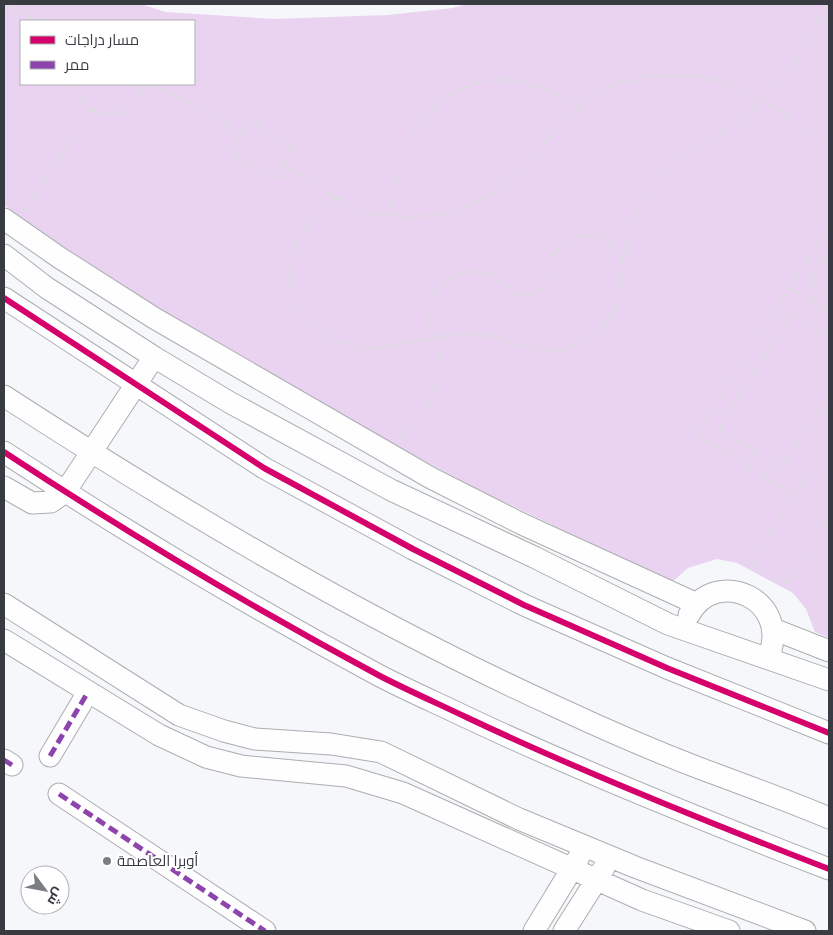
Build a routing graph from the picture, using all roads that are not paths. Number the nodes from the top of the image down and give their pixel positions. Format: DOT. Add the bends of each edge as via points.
graph roads {
  1 [pos="9,223"];
  2 [pos="4,255"];
  3 [pos="4,298"];
  4 [pos="154,357"];
  5 [pos="135,385"];
  6 [pos="4,396"];
  7 [pos="4,452"];
  8 [pos="91,453"];
  9 [pos="4,487"];
  10 [pos="65,492"];
  11 [pos="4,604"];
  12 [pos="697,604"];
  13 [pos="683,629"];
  14 [pos="773,629"];
  15 [pos="4,640"];
  16 [pos="829,651"];
  17 [pos="768,658"];
  18 [pos="829,680"];
  19 [pos="88,692"];
  20 [pos="829,732"];
  21 [pos="50,756"];
  22 [pos="59,794"];
  23 [pos="829,818"];
  24 [pos="586,846"];
  25 [pos="611,857"];
  26 [pos="572,869"];
  27 [pos="829,869"];
  28 [pos="597,880"];
  29 [pos="265,931"];
  30 [pos="534,931"];
  31 [pos="564,931"];
  32 [pos="729,931"];
  33 [pos="805,931"];
  1 -- 12 [label="street" via="154,318 438,482"];
  2 -- 4 [label="street" via="47,288"];
  3 -- 5 [label="street"];
  4 -- 5 [label="street"];
  4 -- 13 [label="street" via="229,402 391,490"];
  5 -- 8 [label="street"];
  5 -- 20 [label="street" via="264,468 524,605 667,668"];
  6 -- 8 [label="street"];
  7 -- 10 [label="street"];
  8 -- 10 [label="street"];
  8 -- 23 [label="street" via="322,589 438,650 561,710"];
  9 -- 10 [label="street" via="32,503 51,502"];
  10 -- 27 [label="street" via="185,567 382,676 592,775"];
  11 -- 24 [label="street" via="179,715 255,739 331,744 381,752 519,819"];
  12 -- 13 [label="street"];
  12 -- 14 [label="street" via="705,597 734,591 752,598 766,611"];
  13 -- 17 [label="street"];
  14 -- 16 [label="street"];
  14 -- 17 [label="street"];
  15 -- 19 [label="street"];
  17 -- 18 [label="street"];
  19 -- 21 [label="street"];
  19 -- 26 [label="street" via="159,735 206,757 241,766 328,773 373,783 403,793"];
  22 -- 29 [label="street"];
  24 -- 25 [label="street"];
  24 -- 26 [label="street"];
  25 -- 28 [label="street"];
  25 -- 33 [label="street"];
  26 -- 28 [label="street"];
  26 -- 30 [label="street"];
  28 -- 31 [label="street"];
  28 -- 32 [label="street"];
}
